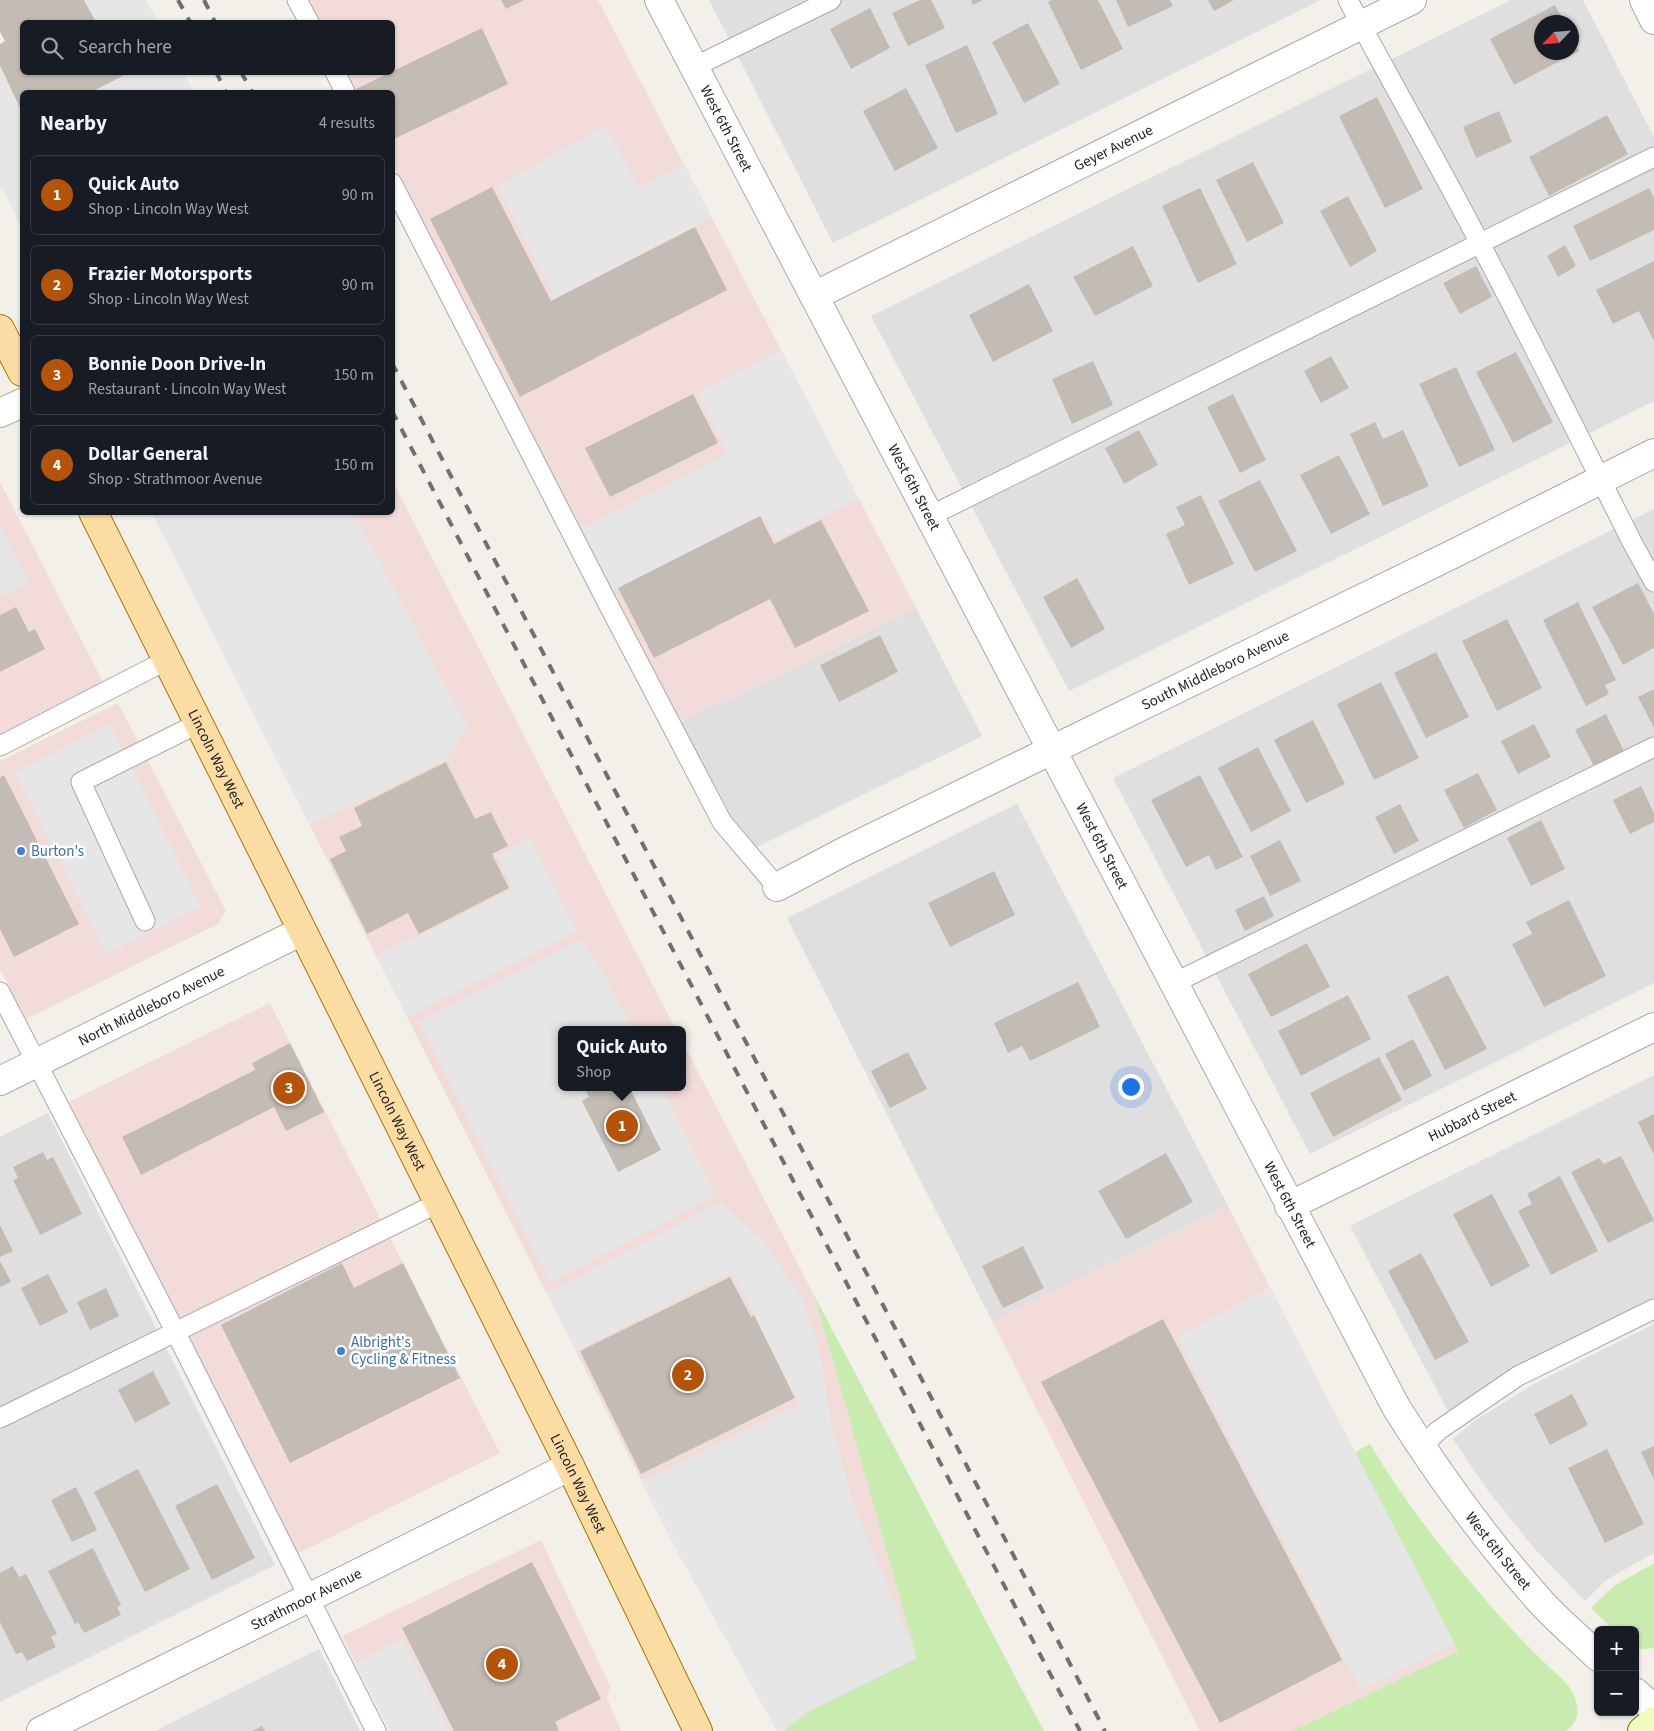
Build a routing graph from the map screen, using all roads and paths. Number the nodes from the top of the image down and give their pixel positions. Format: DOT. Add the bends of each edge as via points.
graph roads {
  1 [pos="297,0"];
  2 [pos="659,0"];
  3 [pos="830,0"];
  4 [pos="1348,0"];
  5 [pos="1412,0"];
  6 [pos="1644,0"];
  7 [pos="308,20"];
  8 [pos="1654,20"];
  9 [pos="1360,24"];
  10 [pos="694,67"];
  11 [pos="336,75"];
  12 [pos="344,90"];
  13 [pos="1654,157"];
  14 [pos="395,189"];
  15 [pos="1480,244"];
  16 [pos="814,296"];
  17 [pos="0,329"];
  18 [pos="20,368"];
  19 [pos="20,404"];
  20 [pos="0,413"];
  21 [pos="1654,453"];
  22 [pos="1600,479"];
  23 [pos="94,515"];
  24 [pos="928,517"];
  25 [pos="1654,582"];
  26 [pos="167,660"];
  27 [pos="199,723"];
  28 [pos="0,746"];
  29 [pos="1654,747"];
  30 [pos="1052,751"];
  31 [pos="777,887"];
  32 [pos="145,921"];
  33 [pos="302,931"];
  34 [pos="1174,982"];
  35 [pos="0,992"];
  36 [pos="1654,1027"];
  37 [pos="37,1063"];
  38 [pos="0,1081"];
  39 [pos="438,1202"];
  40 [pos="1289,1206"];
  41 [pos="1654,1309"];
  42 [pos="175,1331"];
  43 [pos="0,1418"];
  44 [pos="1421,1447"];
  45 [pos="570,1466"];
  46 [pos="308,1597"];
  47 [pos="1594,1653"];
  48 [pos="1639,1696"];
  49 [pos="1654,1709"];
  50 [pos="1654,1720"];
  51 [pos="41,1731"];
  52 [pos="376,1731"];
  53 [pos="698,1731"];
  54 [pos="1642,1731"];
  1 -- 7 [label="lane"];
  2 -- 10 [label="street, West 6th Street"];
  3 -- 10 [label="lane"];
  4 -- 9 [label="lane"];
  5 -- 9 [label="street, Geyer Avenue"];
  6 -- 8 [label="street"];
  9 -- 15 [label="lane"];
  9 -- 16 [label="street, Geyer Avenue"];
  10 -- 16 [label="street, West 6th Street"];
  11 -- 12 [label="lane"];
  13 -- 15 [label="lane"];
  14 -- 31 [label="lane" via="722,822"];
  15 -- 22 [label="lane"];
  15 -- 24 [label="lane"];
  16 -- 24 [label="street, West 6th Street"];
  17 -- 18 [label="main road"];
  19 -- 20 [label="street"];
  21 -- 22 [label="street, South Middleboro Avenue"];
  22 -- 25 [label="lane"];
  22 -- 30 [label="street, South Middleboro Avenue"];
  23 -- 26 [label="main road, Lincoln Way West"];
  24 -- 30 [label="street, West 6th Street"];
  26 -- 27 [label="main road, Lincoln Way West"];
  26 -- 28 [label="lane"];
  27 -- 32 [label="lane" via="81,782"];
  27 -- 33 [label="main road, Lincoln Way West"];
  29 -- 34 [label="lane"];
  30 -- 31 [label="street, South Middleboro Avenue"];
  30 -- 34 [label="street, West 6th Street"];
  33 -- 37 [label="street, North Middleboro Avenue"];
  33 -- 39 [label="main road, Lincoln Way West"];
  34 -- 40 [label="street, West 6th Street"];
  35 -- 37 [label="lane"];
  36 -- 40 [label="street, Hubbard Street"];
  37 -- 38 [label="street, North Middleboro Avenue"];
  37 -- 42 [label="lane"];
  39 -- 42 [label="lane"];
  39 -- 45 [label="main road, Lincoln Way West"];
  40 -- 44 [label="street, West 6th Street" via="1396,1407"];
  41 -- 44 [label="lane" via="1518,1376 1439,1430"];
  42 -- 43 [label="lane"];
  42 -- 46 [label="lane"];
  44 -- 47 [label="street, West 6th Street" via="1473,1521 1541,1602"];
  45 -- 46 [label="street, Strathmoor Avenue"];
  45 -- 53 [label="main road, Lincoln Way West"];
  46 -- 51 [label="street, Strathmoor Avenue"];
  46 -- 52 [label="lane"];
  48 -- 49 [label="street"];
  50 -- 54 [label="main road"];
}
